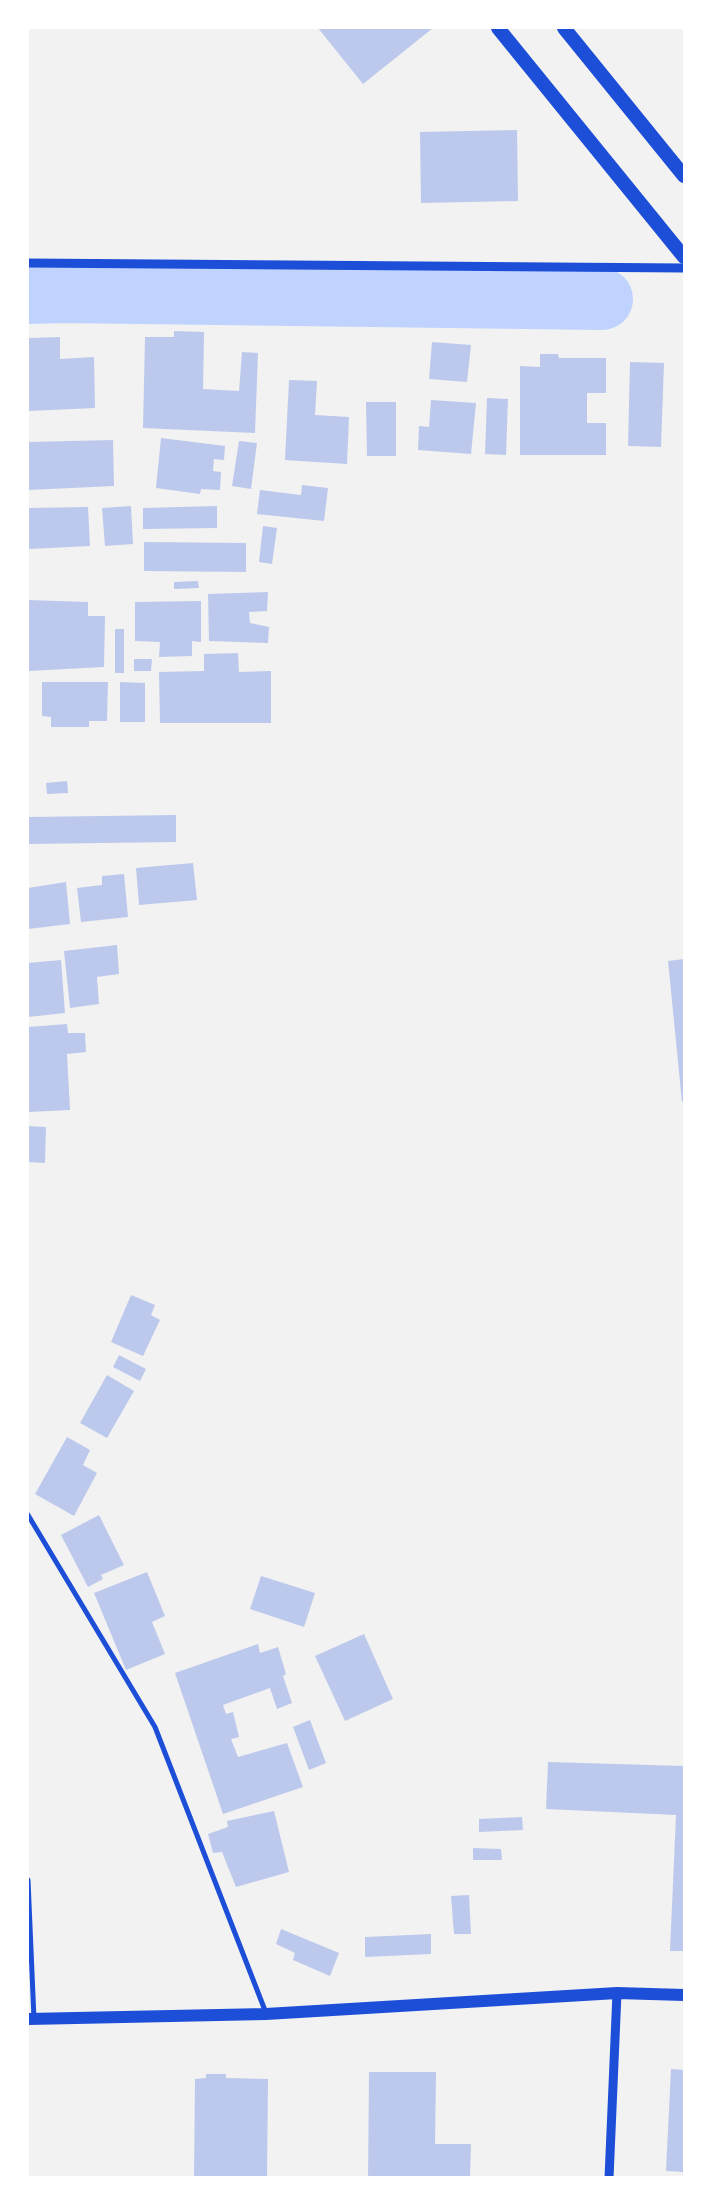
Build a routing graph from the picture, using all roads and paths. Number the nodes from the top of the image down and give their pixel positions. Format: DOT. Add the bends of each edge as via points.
graph roads {
  1 [pos="498,28"];
  2 [pos="564,28"];
  3 [pos="684,176"];
  4 [pos="684,257"];
  5 [pos="28,264"];
  6 [pos="684,268"];
  7 [pos="28,1515"];
  8 [pos="28,1880"];
  9 [pos="617,1993"];
  10 [pos="684,1995"];
  11 [pos="266,2014"];
  12 [pos="31,2019"];
  13 [pos="609,2178"];
  1 -- 4 [label="highway"];
  2 -- 3 [label="highway"];
  5 -- 6 [label="street"];
  7 -- 11 [label="street" via="155,1727"];
  8 -- 12 [label="street"];
  9 -- 10 [label="main road"];
  9 -- 11 [label="main road"];
  9 -- 13 [label="street"];
  11 -- 12 [label="main road"];
}
